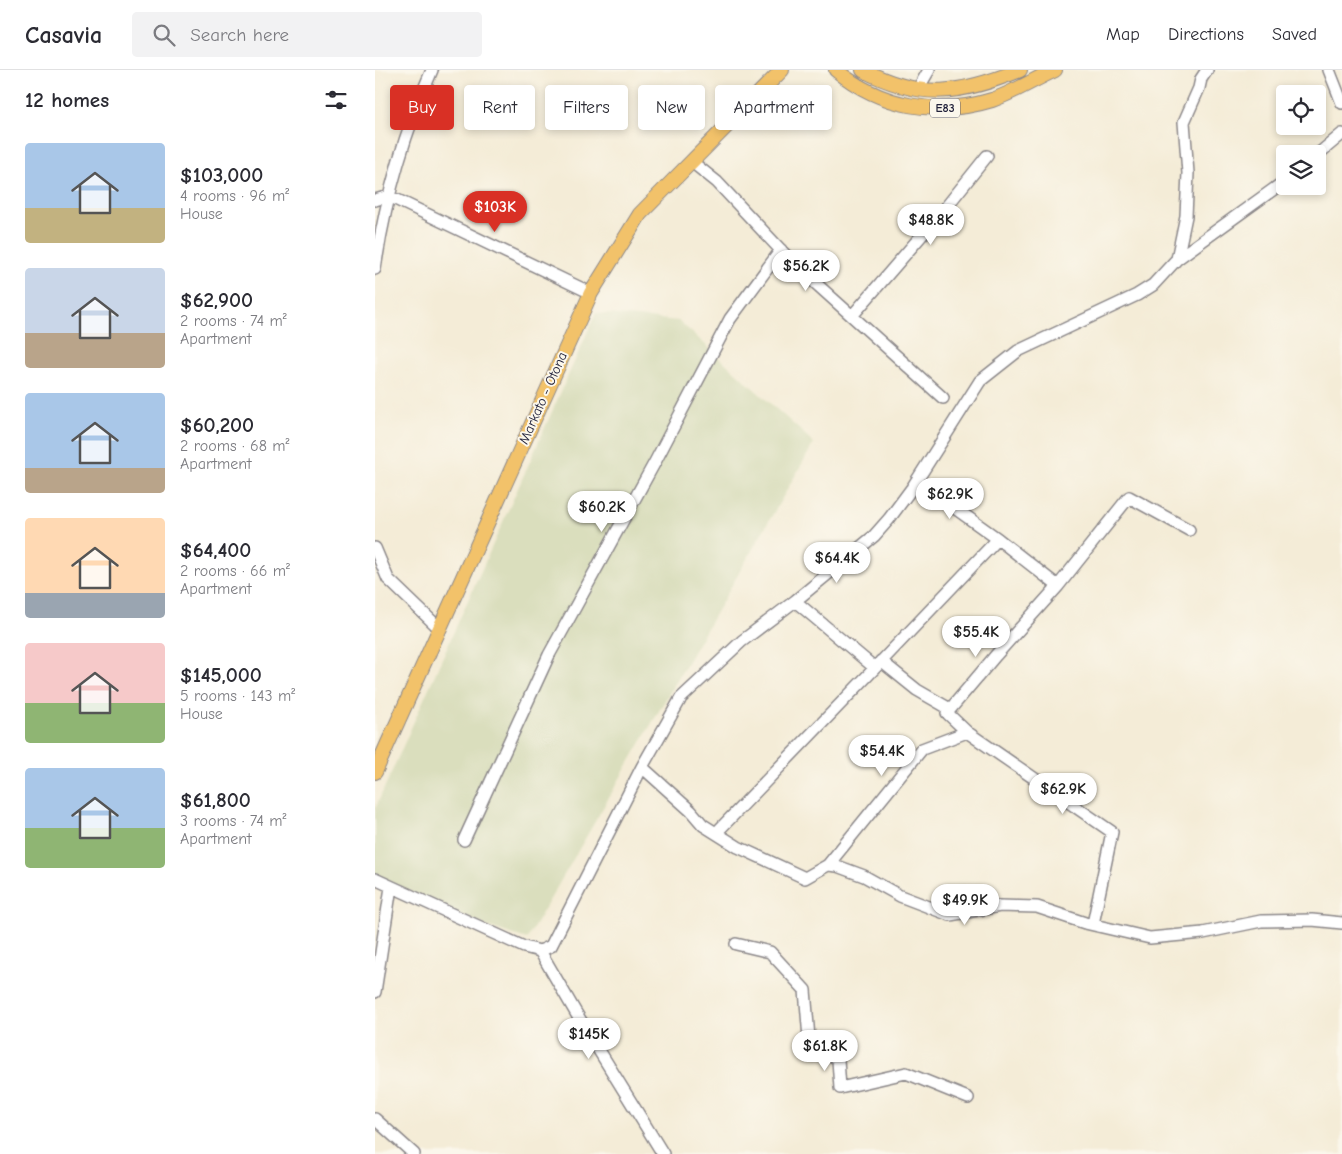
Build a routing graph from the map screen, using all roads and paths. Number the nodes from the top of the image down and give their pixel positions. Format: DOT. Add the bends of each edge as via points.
graph roads {
  1 [pos="432,70"];
  2 [pos="782,70"];
  3 [pos="836,70"];
  4 [pos="863,70"];
  5 [pos="929,70"];
  6 [pos="1020,70"];
  7 [pos="1055,70"];
  8 [pos="1207,70"];
  9 [pos="1329,70"];
  10 [pos="918,89"];
  11 [pos="1342,103"];
  12 [pos="1342,134"];
  13 [pos="1326,147"];
  14 [pos="987,156"];
  15 [pos="692,162"];
  16 [pos="1276,188"];
  17 [pos="389,196"];
  18 [pos="375,200"];
  19 [pos="781,250"];
  20 [pos="1177,259"];
  21 [pos="375,269"];
  22 [pos="591,293"];
  23 [pos="852,316"];
  24 [pos="943,398"];
  25 [pos="917,481"];
  26 [pos="1189,530"];
  27 [pos="998,539"];
  28 [pos="375,548"];
  29 [pos="1058,586"];
  30 [pos="795,601"];
  31 [pos="439,628"];
  32 [pos="877,664"];
  33 [pos="950,709"];
  34 [pos="967,732"];
  35 [pos="642,767"];
  36 [pos="375,772"];
  37 [pos="716,833"];
  38 [pos="463,840"];
  39 [pos="828,865"];
  40 [pos="375,880"];
  41 [pos="391,886"];
  42 [pos="1342,923"];
  43 [pos="1093,924"];
  44 [pos="736,944"];
  45 [pos="540,951"];
  46 [pos="375,992"];
  47 [pos="968,1098"];
  48 [pos="375,1119"];
  49 [pos="414,1154"];
  50 [pos="663,1154"];
  1 -- 17 [label="street" via="418,101"];
  2 -- 15 [label="main road, Markato - Otona"];
  3 -- 7 [label="main road, E83" via="875,95 904,105 932,108 959,107 993,100"];
  4 -- 10 [label="main road, E83" via="880,79"];
  5 -- 10 [label="street"];
  6 -- 10 [label="main road, E83" via="988,83 957,90"];
  8 -- 20 [label="street" via="1184,122 1188,173 1186,216"];
  9 -- 11 [label="street"];
  12 -- 13 [label="street"];
  14 -- 23 [label="street"];
  15 -- 19 [label="street" via="717,182"];
  15 -- 22 [label="main road, Markato - Otona" via="640,214"];
  16 -- 20 [label="street"];
  17 -- 18 [label="street"];
  17 -- 21 [label="street"];
  17 -- 22 [label="street"];
  19 -- 23 [label="street"];
  19 -- 38 [label="street" via="730,319 549,655"];
  20 -- 25 [label="street" via="1145,290 1018,350 980,381"];
  22 -- 31 [label="main road, Markato - Otona"];
  23 -- 24 [label="street"];
  25 -- 27 [label="street"];
  25 -- 30 [label="street" via="873,536"];
  26 -- 29 [label="street" via="1129,498"];
  27 -- 29 [label="street"];
  27 -- 32 [label="street"];
  28 -- 31 [label="street" via="388,579"];
  29 -- 33 [label="street"];
  30 -- 32 [label="street"];
  30 -- 35 [label="street" via="742,641 681,698"];
  31 -- 36 [label="main road, Markato - Otona"];
  32 -- 33 [label="street"];
  32 -- 37 [label="street"];
  33 -- 34 [label="street" via="947,713"];
  34 -- 39 [label="street" via="922,749"];
  34 -- 43 [label="street" via="1112,832"];
  35 -- 37 [label="street" via="703,825"];
  35 -- 45 [label="street" via="551,946"];
  37 -- 39 [label="street" via="738,847 805,878"];
  39 -- 43 [label="street" via="864,876 899,896 949,915 1000,906 1037,907"];
  40 -- 41 [label="street"];
  41 -- 45 [label="street" via="524,948"];
  41 -- 46 [label="street"];
  42 -- 43 [label="street" via="1261,921 1203,933 1150,938"];
  44 -- 47 [label="street" via="770,952 805,990 809,1038 838,1060 840,1088 906,1074"];
  45 -- 50 [label="street"];
  48 -- 49 [label="street"];
}
